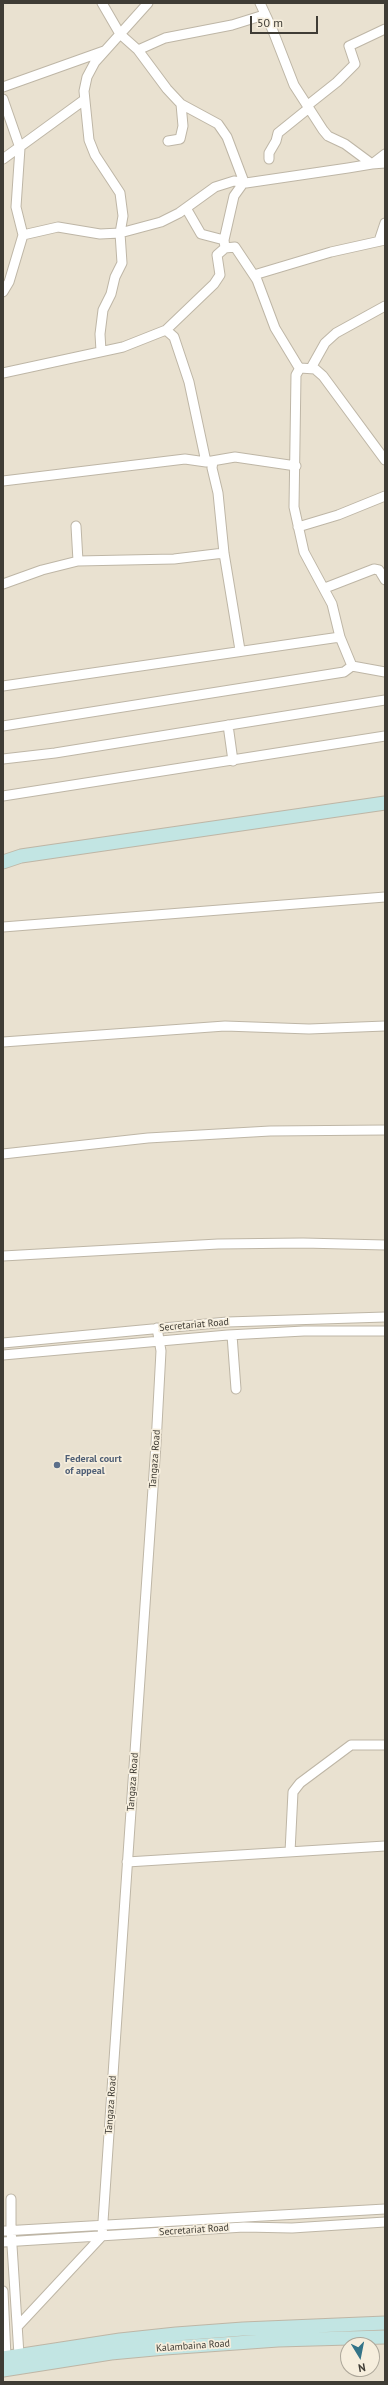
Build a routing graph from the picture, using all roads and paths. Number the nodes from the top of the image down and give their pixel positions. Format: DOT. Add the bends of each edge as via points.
graph roads {
  1 [pos="102,3"];
  2 [pos="148,3"];
  3 [pos="260,3"];
  4 [pos="264,15"];
  5 [pos="385,29"];
  6 [pos="120,34"];
  7 [pos="105,50"];
  8 [pos="138,50"];
  9 [pos="3,87"];
  10 [pos="3,99"];
  11 [pos="84,100"];
  12 [pos="181,104"];
  13 [pos="308,107"];
  14 [pos="168,141"];
  15 [pos="20,148"];
  16 [pos="385,154"];
  17 [pos="3,159"];
  18 [pos="269,159"];
  19 [pos="385,163"];
  20 [pos="372,164"];
  21 [pos="244,182"];
  22 [pos="186,208"];
  23 [pos="385,224"];
  24 [pos="120,233"];
  25 [pos="23,235"];
  26 [pos="382,240"];
  27 [pos="225,244"];
  28 [pos="254,276"];
  29 [pos="3,292"];
  30 [pos="385,306"];
  31 [pos="166,330"];
  32 [pos="100,351"];
  33 [pos="300,368"];
  34 [pos="311,368"];
  35 [pos="3,373"];
  36 [pos="385,460"];
  37 [pos="210,461"];
  38 [pos="296,466"];
  39 [pos="3,481"];
  40 [pos="385,496"];
  41 [pos="76,526"];
  42 [pos="298,527"];
  43 [pos="224,552"];
  44 [pos="78,561"];
  45 [pos="385,580"];
  46 [pos="3,584"];
  47 [pos="325,588"];
  48 [pos="340,637"];
  49 [pos="240,650"];
  50 [pos="352,666"];
  51 [pos="385,672"];
  52 [pos="3,686"];
  53 [pos="385,700"];
  54 [pos="228,725"];
  55 [pos="3,726"];
  56 [pos="385,736"];
  57 [pos="3,759"];
  58 [pos="233,761"];
  59 [pos="3,796"];
  60 [pos="385,803"];
  61 [pos="3,854"];
  62 [pos="21,856"];
  63 [pos="3,862"];
  64 [pos="385,897"];
  65 [pos="3,927"];
  66 [pos="385,1026"];
  67 [pos="3,1042"];
  68 [pos="385,1130"];
  69 [pos="3,1154"];
  70 [pos="385,1245"];
  71 [pos="3,1256"];
  72 [pos="385,1317"];
  73 [pos="158,1328"];
  74 [pos="385,1331"];
  75 [pos="232,1335"];
  76 [pos="159,1342"];
  77 [pos="3,1343"];
  78 [pos="3,1356"];
  79 [pos="236,1389"];
  80 [pos="385,1745"];
  81 [pos="385,1846"];
  82 [pos="290,1852"];
  83 [pos="127,1862"];
  84 [pos="11,2199"];
  85 [pos="385,2209"];
  86 [pos="385,2222"];
  87 [pos="103,2224"];
  88 [pos="7,2231"];
  89 [pos="102,2236"];
  90 [pos="7,2242"];
  91 [pos="3,2291"];
  92 [pos="4,2321"];
  93 [pos="385,2323"];
  94 [pos="18,2326"];
  95 [pos="385,2337"];
  96 [pos="8,2360"];
  1 -- 6 [label="street"];
  2 -- 6 [label="street"];
  3 -- 4 [label="street"];
  4 -- 8 [label="street" via="232,25 165,38"];
  4 -- 13 [label="street" via="294,85"];
  5 -- 13 [label="street" via="349,46 355,64"];
  6 -- 7 [label="street"];
  6 -- 8 [label="street"];
  7 -- 9 [label="street"];
  7 -- 11 [label="street" via="94,62 87,77"];
  8 -- 12 [label="street"];
  10 -- 15 [label="street"];
  11 -- 15 [label="street"];
  11 -- 24 [label="street" via="87,128 95,155 120,193 123,216"];
  12 -- 14 [label="street" via="183,126 180,139"];
  12 -- 21 [label="street" via="218,124 227,137"];
  13 -- 18 [label="street" via="278,133 269,152"];
  13 -- 20 [label="street" via="328,136 345,144"];
  15 -- 17 [label="street"];
  15 -- 25 [label="street" via="16,207"];
  16 -- 20 [label="street"];
  19 -- 20 [label="street"];
  20 -- 21 [label="street"];
  21 -- 22 [label="street" via="234,181 215,187"];
  21 -- 27 [label="street" via="234,196"];
  22 -- 24 [label="street" via="160,222"];
  22 -- 27 [label="street" via="201,234"];
  23 -- 26 [label="street"];
  24 -- 25 [label="street" via="100,234 58,227"];
  24 -- 32 [label="street" via="122,263 103,310"];
  25 -- 29 [label="street" via="9,282"];
  26 -- 28 [label="street"];
  27 -- 28 [label="street" via="235,247"];
  27 -- 31 [label="street" via="217,255 220,275 214,284"];
  28 -- 33 [label="street" via="275,328"];
  30 -- 34 [label="street" via="336,333 325,343"];
  31 -- 32 [label="street" via="123,347"];
  31 -- 37 [label="street" via="174,337"];
  32 -- 35 [label="street"];
  33 -- 34 [label="street"];
  33 -- 38 [label="street" via="296,375"];
  34 -- 36 [label="street" via="330,385"];
  37 -- 38 [label="street" via="235,457"];
  37 -- 39 [label="street" via="185,459"];
  37 -- 43 [label="street" via="218,493"];
  38 -- 42 [label="street" via="294,507"];
  40 -- 42 [label="street" via="338,515"];
  41 -- 44 [label="street"];
  42 -- 47 [label="street" via="304,552"];
  43 -- 44 [label="street" via="174,559"];
  43 -- 49 [label="street"];
  44 -- 46 [label="street"];
  45 -- 47 [label="street" via="379,570 374,569"];
  47 -- 48 [label="street" via="332,604"];
  48 -- 49 [label="street"];
  48 -- 50 [label="street"];
  49 -- 52 [label="street"];
  50 -- 51 [label="street"];
  50 -- 55 [label="street" via="344,672"];
  53 -- 54 [label="street"];
  54 -- 57 [label="street"];
  54 -- 58 [label="street"];
  56 -- 58 [label="street"];
  58 -- 59 [label="street"];
  60 -- 62 [label="main road"];
  61 -- 62 [label="main road"];
  62 -- 63 [label="main road"];
  64 -- 65 [label="street"];
  66 -- 67 [label="street" via="309,1029 225,1026"];
  68 -- 69 [label="street" via="270,1131 156,1138"];
  70 -- 71 [label="street" via="303,1242 218,1244"];
  72 -- 73 [label="street, Secretariat Road" via="283,1318"];
  73 -- 76 [label="street, Tangaza Road"];
  73 -- 77 [label="street, Secretariat Road"];
  74 -- 75 [label="street, Secretariat Road" via="304,1331"];
  75 -- 76 [label="street, Secretariat Road"];
  75 -- 79 [label="street"];
  76 -- 78 [label="street, Secretariat Road"];
  76 -- 83 [label="street, Tangaza Road" via="156,1444 143,1663"];
  80 -- 82 [label="street" via="351,1745 300,1783 293,1792"];
  81 -- 82 [label="street"];
  82 -- 83 [label="street"];
  83 -- 87 [label="street, Tangaza Road"];
  84 -- 88 [label="street"];
  85 -- 87 [label="street, Secretariat Road"];
  86 -- 89 [label="street, Secretariat Road"];
  87 -- 88 [label="street, Secretariat Road"];
  87 -- 89 [label="street, Tangaza Road"];
  88 -- 90 [label="street"];
  89 -- 90 [label="street, Secretariat Road"];
  89 -- 94 [label="street"];
  90 -- 94 [label="street"];
  91 -- 92 [label="street"];
  92 -- 96 [label="street"];
  93 -- 96 [label="main road" via="169,2335 120,2340"];
  94 -- 96 [label="street"];
  95 -- 96 [label="main road, Kalambaina Road" via="278,2340"];
}
